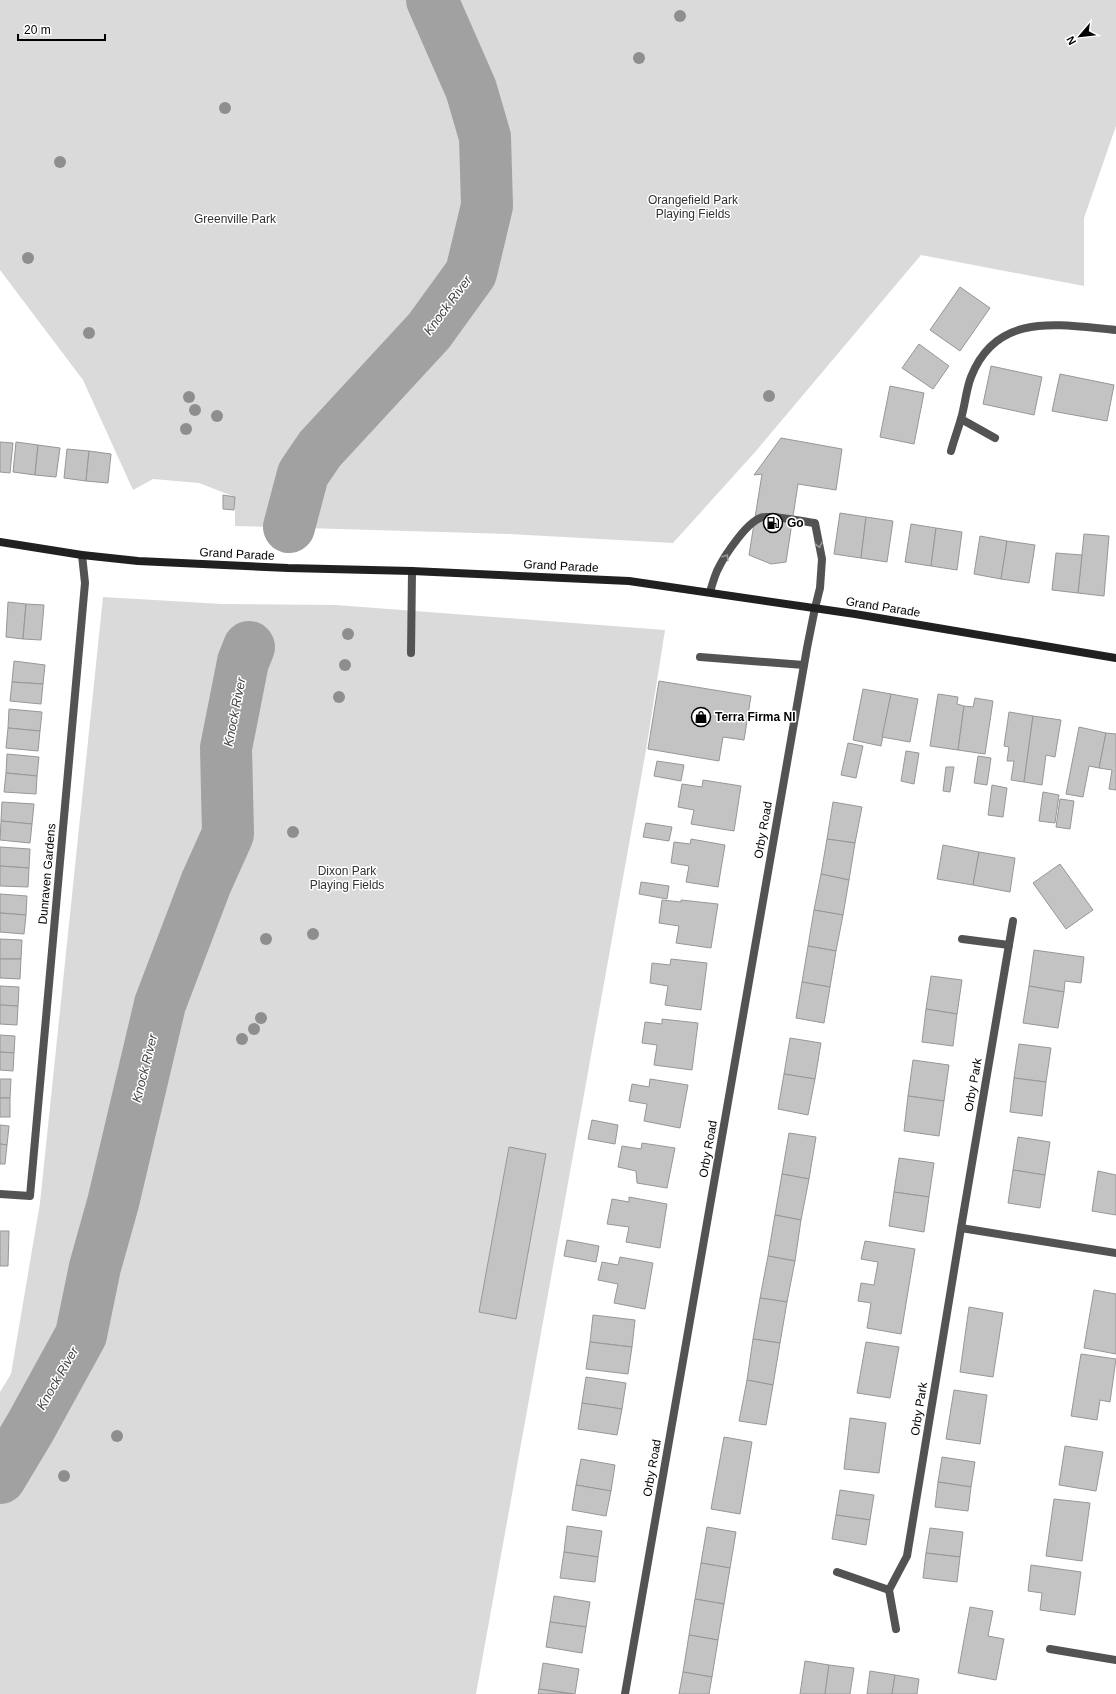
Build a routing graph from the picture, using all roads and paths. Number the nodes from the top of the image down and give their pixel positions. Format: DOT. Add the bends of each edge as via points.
graph roads {
  1 [pos="1116,330"];
  2 [pos="961,419"];
  3 [pos="995,438"];
  4 [pos="951,450"];
  5 [pos="0,542"];
  6 [pos="82,555"];
  7 [pos="412,571"];
  8 [pos="710,592"];
  9 [pos="815,608"];
  10 [pos="411,653"];
  11 [pos="700,657"];
  12 [pos="1116,658"];
  13 [pos="804,665"];
  14 [pos="1013,921"];
  15 [pos="962,939"];
  16 [pos="1009,945"];
  17 [pos="0,1194"];
  18 [pos="960,1228"];
  19 [pos="1116,1253"];
  20 [pos="837,1572"];
  21 [pos="889,1590"];
  22 [pos="896,1629"];
  23 [pos="1050,1649"];
  24 [pos="1116,1660"];
  25 [pos="626,1694"];
  1 -- 2 [label="street" via="1038,326 1014,330 1003,335 978,362 971,378"];
  2 -- 3 [label="street"];
  2 -- 4 [label="street"];
  5 -- 6 [label="street, Grand Parade"];
  6 -- 7 [label="street, Grand Parade" via="138,561"];
  6 -- 17 [label="street, Dunraven Gardens" via="85,584 30,1196"];
  7 -- 8 [label="street, Grand Parade" via="629,581"];
  7 -- 10 [label="street"];
  8 -- 9 [label="street, Grand Parade"];
  8 -- 9 [label="street, Orby Road, one-way" via="717,572 735,542 754,522 764,516 815,523 822,559 820,588"];
  9 -- 12 [label="street, Grand Parade"];
  9 -- 13 [label="street, Orby Road"];
  11 -- 13 [label="street"];
  13 -- 25 [label="street, Orby Road"];
  14 -- 16 [label="street, Orby Park"];
  15 -- 16 [label="street"];
  16 -- 18 [label="street, Orby Park"];
  18 -- 19 [label="street"];
  18 -- 21 [label="street, Orby Park" via="907,1556"];
  20 -- 21 [label="street"];
  21 -- 22 [label="street"];
  23 -- 24 [label="street"];
}
